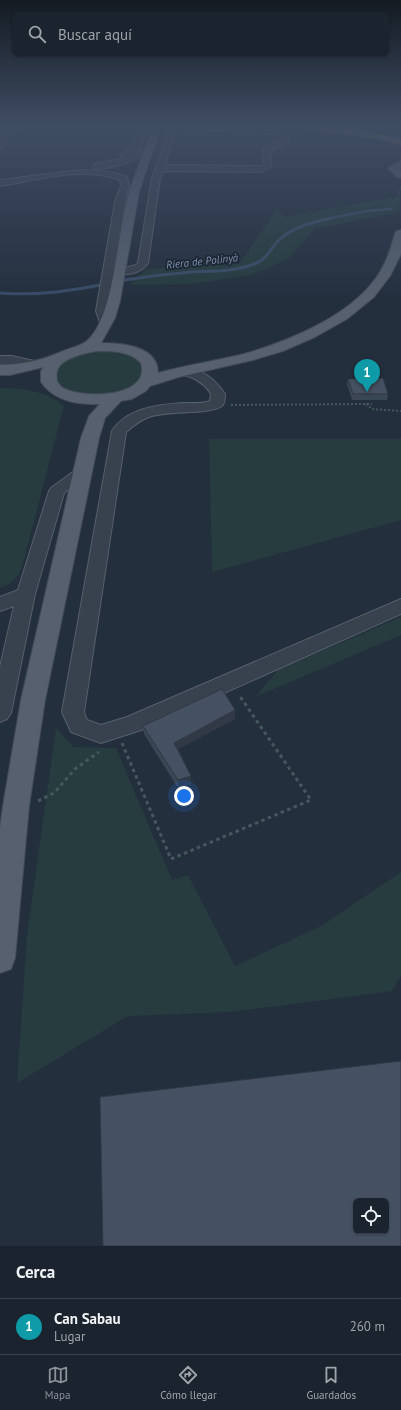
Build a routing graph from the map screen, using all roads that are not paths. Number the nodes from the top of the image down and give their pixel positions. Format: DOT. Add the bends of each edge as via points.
graph roads {
  1 [pos="125,184"];
  2 [pos="132,184"];
  3 [pos="144,184"];
  4 [pos="155,184"];
  5 [pos="401,233"];
  6 [pos="122,279"];
  7 [pos="105,323"];
  8 [pos="85,349"];
  9 [pos="127,350"];
  10 [pos="60,359"];
  11 [pos="147,361"];
  12 [pos="220,363"];
  13 [pos="3,367"];
  14 [pos="192,369"];
  15 [pos="49,382"];
  16 [pos="147,382"];
  17 [pos="212,384"];
  18 [pos="71,397"];
  19 [pos="115,398"];
  20 [pos="90,438"];
  21 [pos="82,472"];
  22 [pos="26,594"];
  23 [pos="0,604"];
  24 [pos="401,606"];
  25 [pos="0,713"];
  26 [pos="0,958"];
  1 -- 7 [label="street" via="107,270 102,311"];
  2 -- 6 [label="main road"];
  3 -- 6 [label="main road"];
  4 -- 6 [label="street" via="143,263"];
  5 -- 12 [label="main road" via="395,256 386,273 368,296 353,308 292,342"];
  6 -- 7 [label="main road"];
  6 -- 9 [label="main road" via="114,333"];
  7 -- 8 [label="main road" via="98,338"];
  8 -- 9 [label="main road" via="107,347"];
  8 -- 10 [label="main road"];
  9 -- 11 [label="main road"];
  10 -- 13 [label="main road"];
  10 -- 15 [label="main road" via="50,369"];
  11 -- 14 [label="main road"];
  11 -- 16 [label="main road" via="150,375"];
  12 -- 14 [label="main road"];
  12 -- 17 [label="street" via="210,375"];
  13 -- 15 [label="main road"];
  14 -- 16 [label="main road"];
  14 -- 17 [label="street"];
  15 -- 18 [label="main road" via="55,389"];
  16 -- 19 [label="main road" via="133,392"];
  17 -- 24 [label="street" via="218,394 217,403 152,412 138,416 119,431 74,712 79,726 101,734 124,727"];
  18 -- 19 [label="main road"];
  18 -- 20 [label="main road" via="84,416"];
  19 -- 20 [label="main road" via="97,416"];
  20 -- 21 [label="main road"];
  21 -- 22 [label="street" via="57,490"];
  21 -- 26 [label="main road" via="24,753"];
  22 -- 23 [label="street"];
  22 -- 25 [label="street"];
}
